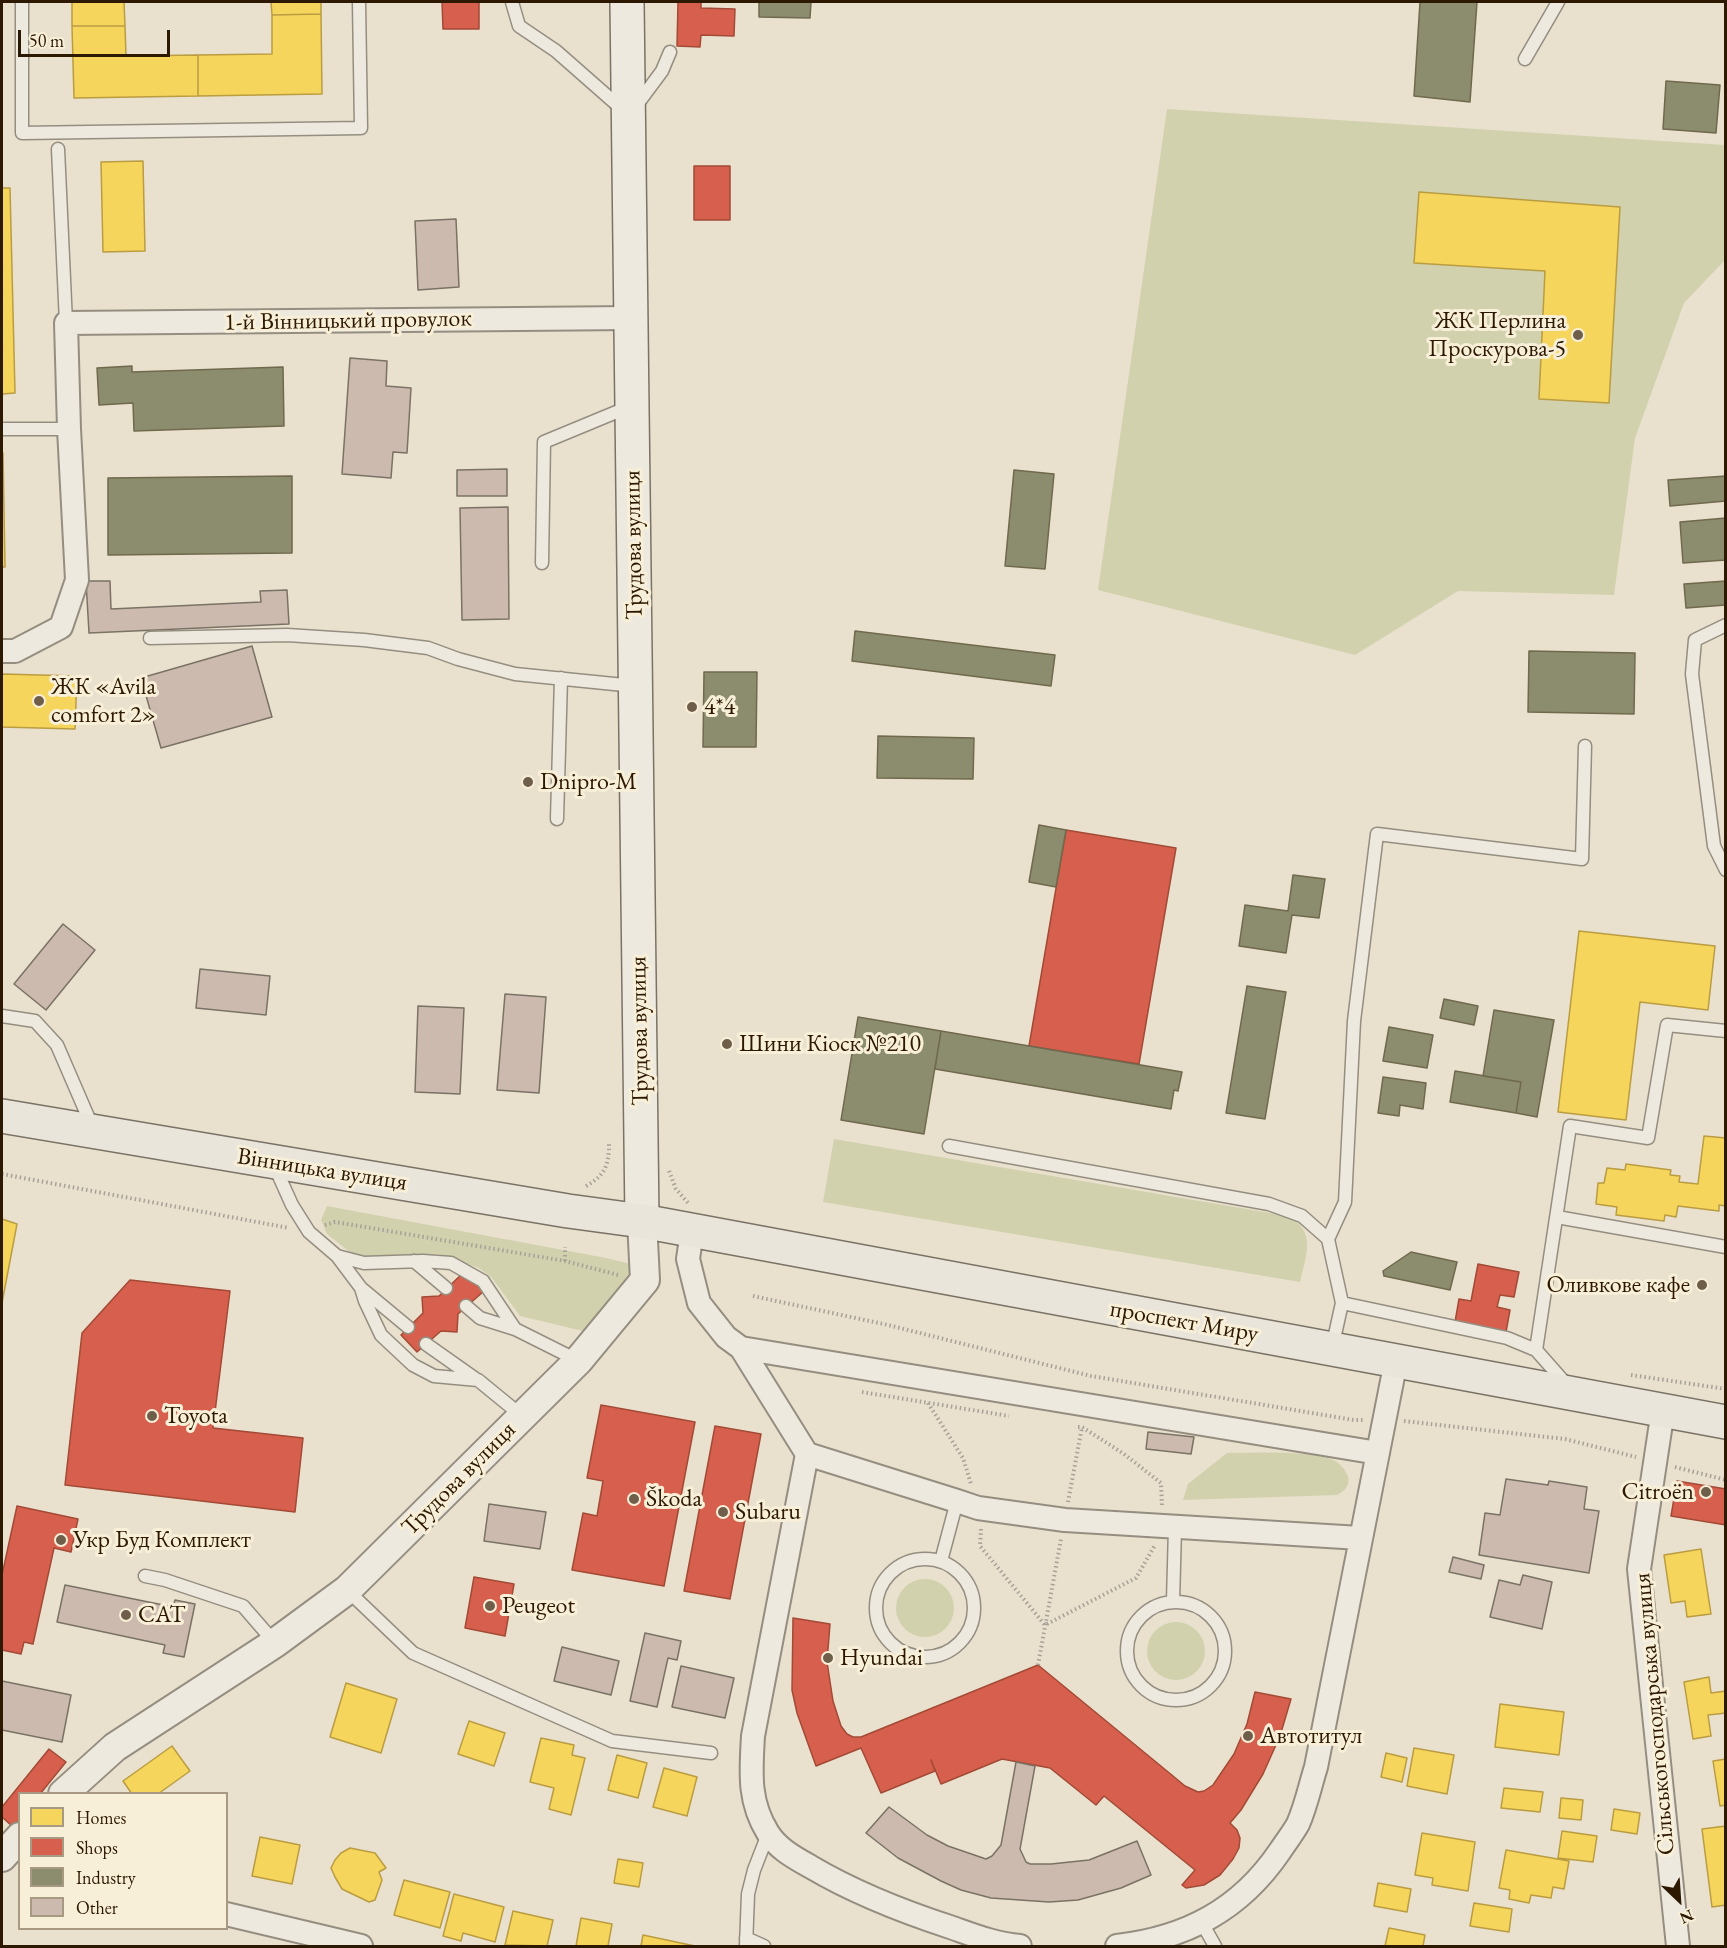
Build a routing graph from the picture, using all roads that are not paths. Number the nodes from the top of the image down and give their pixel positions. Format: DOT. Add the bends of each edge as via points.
graph roads {
  1 [pos="22,2"];
  2 [pos="358,2"];
  3 [pos="512,2"];
  4 [pos="627,2"];
  5 [pos="1558,2"];
  6 [pos="670,52"];
  7 [pos="1525,59"];
  8 [pos="628,115"];
  9 [pos="58,149"];
  10 [pos="631,318"];
  11 [pos="66,323"];
  12 [pos="632,405"];
  13 [pos="2,429"];
  14 [pos="69,429"];
  15 [pos="542,563"];
  16 [pos="1725,625"];
  17 [pos="150,638"];
  18 [pos="2,651"];
  19 [pos="561,678"];
  20 [pos="635,686"];
  21 [pos="1585,746"];
  22 [pos="557,819"];
  23 [pos="1725,870"];
  24 [pos="2,1016"];
  25 [pos="1725,1031"];
  26 [pos="2,1116"];
  27 [pos="95,1133"];
  28 [pos="950,1146"];
  29 [pos="273,1162"];
  30 [pos="1557,1216"];
  31 [pos="692,1219"];
  32 [pos="642,1221"];
  33 [pos="1328,1239"];
  34 [pos="1725,1247"];
  35 [pos="337,1256"];
  36 [pos="414,1261"];
  37 [pos="361,1288"];
  38 [pos="446,1288"];
  39 [pos="1342,1303"];
  40 [pos="466,1306"];
  41 [pos="408,1327"];
  42 [pos="516,1329"];
  43 [pos="734,1342"];
  44 [pos="426,1344"];
  45 [pos="1332,1349"];
  46 [pos="1536,1350"];
  47 [pos="578,1360"];
  48 [pos="1396,1361"];
  49 [pos="478,1380"];
  50 [pos="1597,1398"];
  51 [pos="1663,1410"];
  52 [pos="522,1416"];
  53 [pos="1725,1422"];
  54 [pos="807,1454"];
  55 [pos="1378,1454"];
  56 [pos="957,1502"];
  57 [pos="1169,1528"];
  58 [pos="1360,1538"];
  59 [pos="941,1561"];
  60 [pos="145,1576"];
  61 [pos="347,1590"];
  62 [pos="1173,1601"];
  63 [pos="274,1642"];
  64 [pos="711,1752"];
  65 [pos="65,1792"];
  66 [pos="768,1834"];
  67 [pos="18,1839"];
  68 [pos="2,1857"];
  69 [pos="228,1914"];
  70 [pos="1202,1923"];
  71 [pos="746,1942"];
  72 [pos="361,1947"];
  73 [pos="764,1947"];
  74 [pos="1020,1947"];
  75 [pos="1116,1947"];
  76 [pos="1215,1947"];
  77 [pos="1678,1947"];
  1 -- 2 [label="lane" via="22,133 361,128"];
  3 -- 8 [label="lane" via="519,26 565,59"];
  4 -- 8 [label="main road, Трудова вулиця"];
  5 -- 7 [label="lane"];
  6 -- 8 [label="lane" via="662,71"];
  8 -- 10 [label="main road, Трудова вулиця"];
  9 -- 11 [label="lane"];
  10 -- 11 [label="street, 1-й Вінницький провулок"];
  10 -- 12 [label="main road, Трудова вулиця"];
  11 -- 14 [label="street"];
  12 -- 15 [label="lane" via="544,442"];
  12 -- 20 [label="main road, Трудова вулиця"];
  13 -- 14 [label="lane"];
  14 -- 18 [label="street" via="77,580 61,627 15,651"];
  16 -- 23 [label="lane" via="1695,640 1692,674 1714,846"];
  17 -- 19 [label="lane" via="287,635 364,640 428,648 515,674"];
  19 -- 20 [label="lane"];
  19 -- 22 [label="lane"];
  20 -- 32 [label="main road, Трудова вулиця"];
  21 -- 33 [label="lane" via="1582,859 1377,834 1354,1021 1345,1202"];
  24 -- 27 [label="lane" via="35,1021 57,1045"];
  25 -- 30 [label="lane" via="1667,1025 1648,1138 1570,1126"];
  26 -- 27 [label="main road, Вінницька вулиця"];
  27 -- 29 [label="main road, Вінницька вулиця"];
  28 -- 33 [label="lane" via="1269,1204 1302,1216"];
  29 -- 32 [label="main road, Вінницька вулиця"];
  29 -- 35 [label="lane" via="309,1232"];
  30 -- 34 [label="lane"];
  30 -- 46 [label="lane"];
  31 -- 32 [label="main road, проспект Миру"];
  31 -- 43 [label="street" via="688,1259 699,1303"];
  31 -- 45 [label="main road, проспект Миру"];
  32 -- 47 [label="street, Трудова вулиця" via="645,1280"];
  33 -- 39 [label="lane"];
  35 -- 36 [label="lane" via="364,1263"];
  35 -- 37 [label="lane"];
  36 -- 38 [label="lane"];
  36 -- 42 [label="lane" via="451,1263 483,1281"];
  37 -- 41 [label="lane"];
  37 -- 49 [label="lane" via="381,1335 413,1365 434,1376"];
  39 -- 45 [label="lane"];
  39 -- 46 [label="lane" via="1507,1338"];
  40 -- 42 [label="lane" via="480,1318"];
  42 -- 47 [label="lane"];
  43 -- 54 [label="street"];
  43 -- 55 [label="street"];
  44 -- 49 [label="lane"];
  45 -- 48 [label="main road, проспект Миру"];
  46 -- 50 [label="lane" via="1562,1381 1577,1392"];
  47 -- 52 [label="street, Трудова вулиця"];
  48 -- 50 [label="main road, проспект Миру"];
  48 -- 55 [label="street"];
  49 -- 52 [label="lane"];
  50 -- 51 [label="main road, проспект Миру"];
  51 -- 53 [label="main road, проспект Миру"];
  51 -- 77 [label="street, Сільськогосподарська вулиця" via="1639,1569"];
  52 -- 61 [label="street, Трудова вулиця"];
  54 -- 56 [label="street"];
  54 -- 66 [label="street" via="753,1736 753,1800"];
  55 -- 58 [label="street"];
  56 -- 57 [label="street" via="1065,1520"];
  56 -- 59 [label="lane"];
  57 -- 58 [label="street"];
  57 -- 62 [label="lane"];
  58 -- 70 [label="street" via="1316,1767 1297,1824 1252,1886"];
  59 -- 59 [label="lane" via="960,1573 972,1592 974,1614 967,1635 951,1651 930,1658 908,1655 890,1644 878,1625 875,1603 882,1582 898,1566 919,1559"];
  60 -- 63 [label="lane" via="243,1606"];
  61 -- 63 [label="street, Трудова вулиця"];
  61 -- 64 [label="lane" via="413,1653 612,1741"];
  62 -- 62 [label="lane" via="1192,1604 1209,1613 1221,1628 1226,1647 1223,1667 1214,1683 1198,1695 1179,1700 1160,1698 1143,1688 1131,1673 1126,1654 1129,1635 1138,1618 1154,1606"];
  63 -- 65 [label="street, Трудова вулиця" via="115,1747"];
  66 -- 71 [label="lane" via="748,1894"];
  66 -- 74 [label="street" via="783,1850 850,1889 900,1911 999,1944"];
  67 -- 68 [label="street"];
  69 -- 72 [label="street"];
  70 -- 75 [label="street" via="1162,1939"];
  70 -- 76 [label="lane"];
  71 -- 73 [label="lane"];
}
